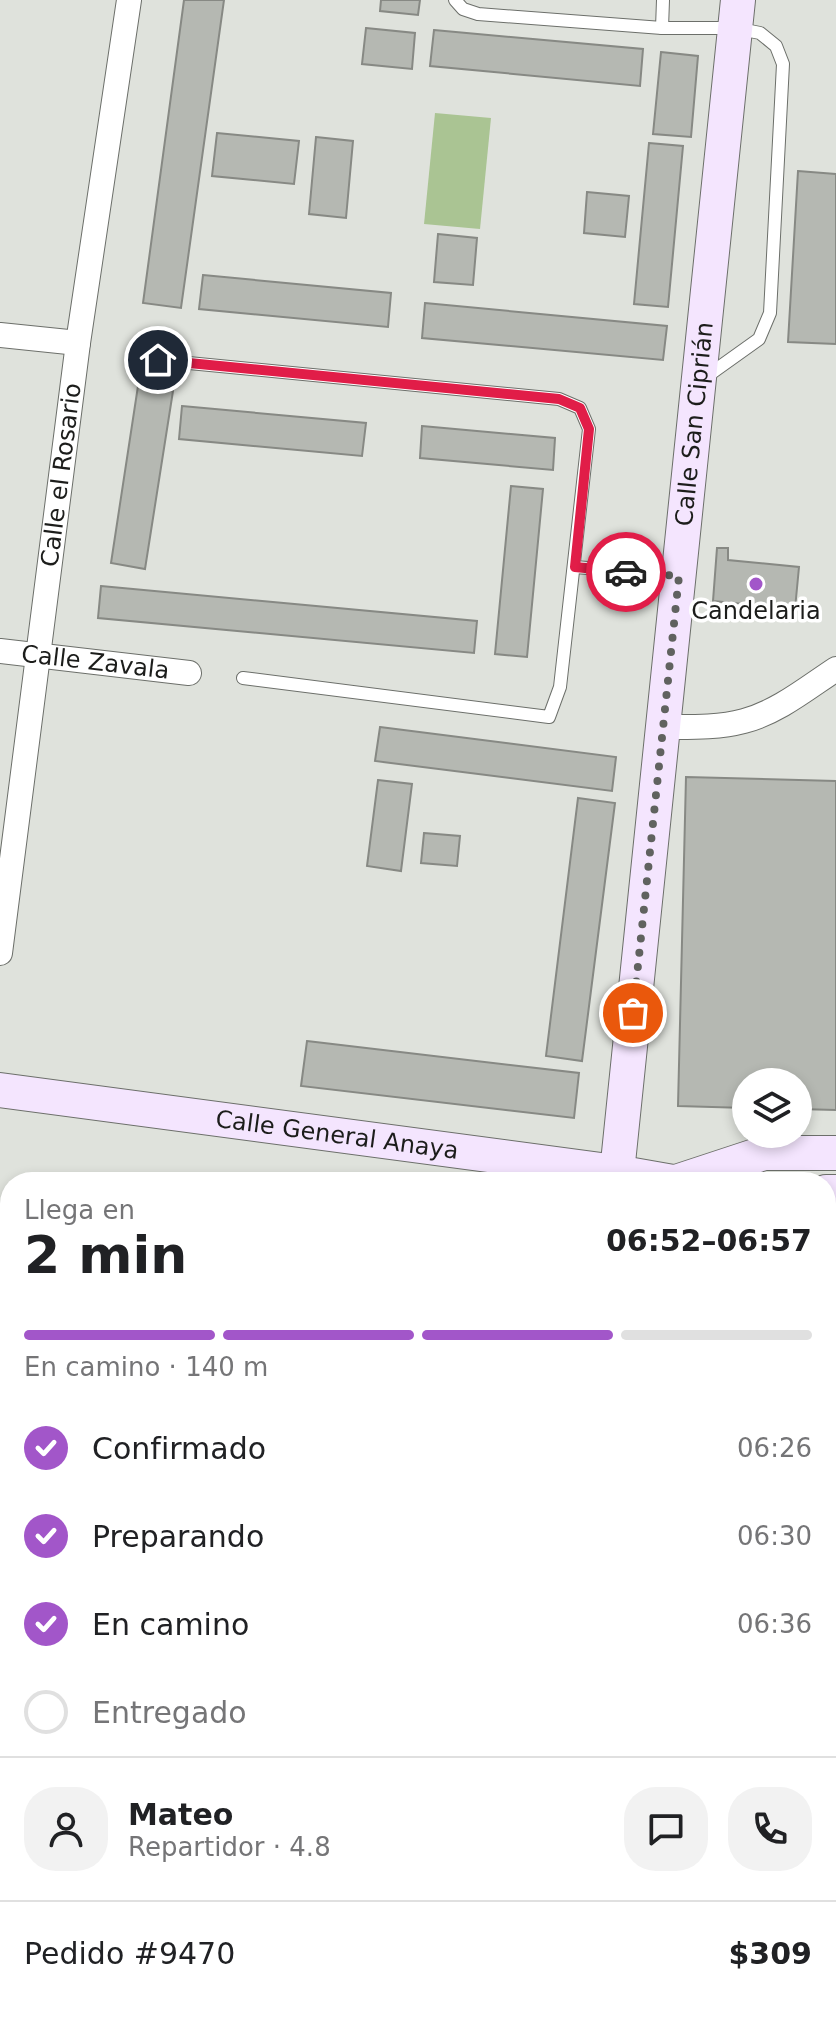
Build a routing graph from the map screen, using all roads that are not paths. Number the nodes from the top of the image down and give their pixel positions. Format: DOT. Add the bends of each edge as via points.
graph roads {
  1 [pos="129,0"];
  2 [pos="455,0"];
  3 [pos="663,0"];
  4 [pos="736,14"];
  5 [pos="662,28"];
  6 [pos="0,335"];
  7 [pos="78,343"];
  8 [pos="158,360"];
  9 [pos="700,381"];
  10 [pos="575,567"];
  11 [pos="679,576"];
  12 [pos="0,651"];
  13 [pos="36,655"];
  14 [pos="836,669"];
  15 [pos="189,673"];
  16 [pos="243,678"];
  17 [pos="663,727"];
  18 [pos="0,953"];
  19 [pos="0,1090"];
  20 [pos="836,1153"];
  21 [pos="581,1172"];
  22 [pos="617,1172"];
  23 [pos="705,1172"];
  1 -- 7 [label="street, Calle el Rosario"];
  2 -- 5 [label="lane" via="478,14"];
  3 -- 5 [label="lane"];
  4 -- 5 [label="lane"];
  4 -- 9 [label="street, Calle San Ciprián"];
  4 -- 9 [label="lane" via="776,46 783,64 770,313 759,339"];
  6 -- 7 [label="street"];
  7 -- 13 [label="street, Calle el Rosario"];
  8 -- 10 [label="lane" via="559,399 580,408 589,429"];
  9 -- 11 [label="street, Calle San Ciprián"];
  10 -- 11 [label="lane"];
  10 -- 16 [label="lane" via="560,687 549,717"];
  11 -- 17 [label="street, Calle San Ciprián"];
  12 -- 13 [label="street, Calle Zavala"];
  13 -- 15 [label="street, Calle Zavala"];
  13 -- 18 [label="street, Calle el Rosario"];
  14 -- 17 [label="street" via="778,707 744,721"];
  17 -- 22 [label="street, Calle San Ciprián"];
  19 -- 21 [label="street, Calle General Anaya"];
  20 -- 23 [label="street, Calle General Anaya" via="764,1153"];
}
